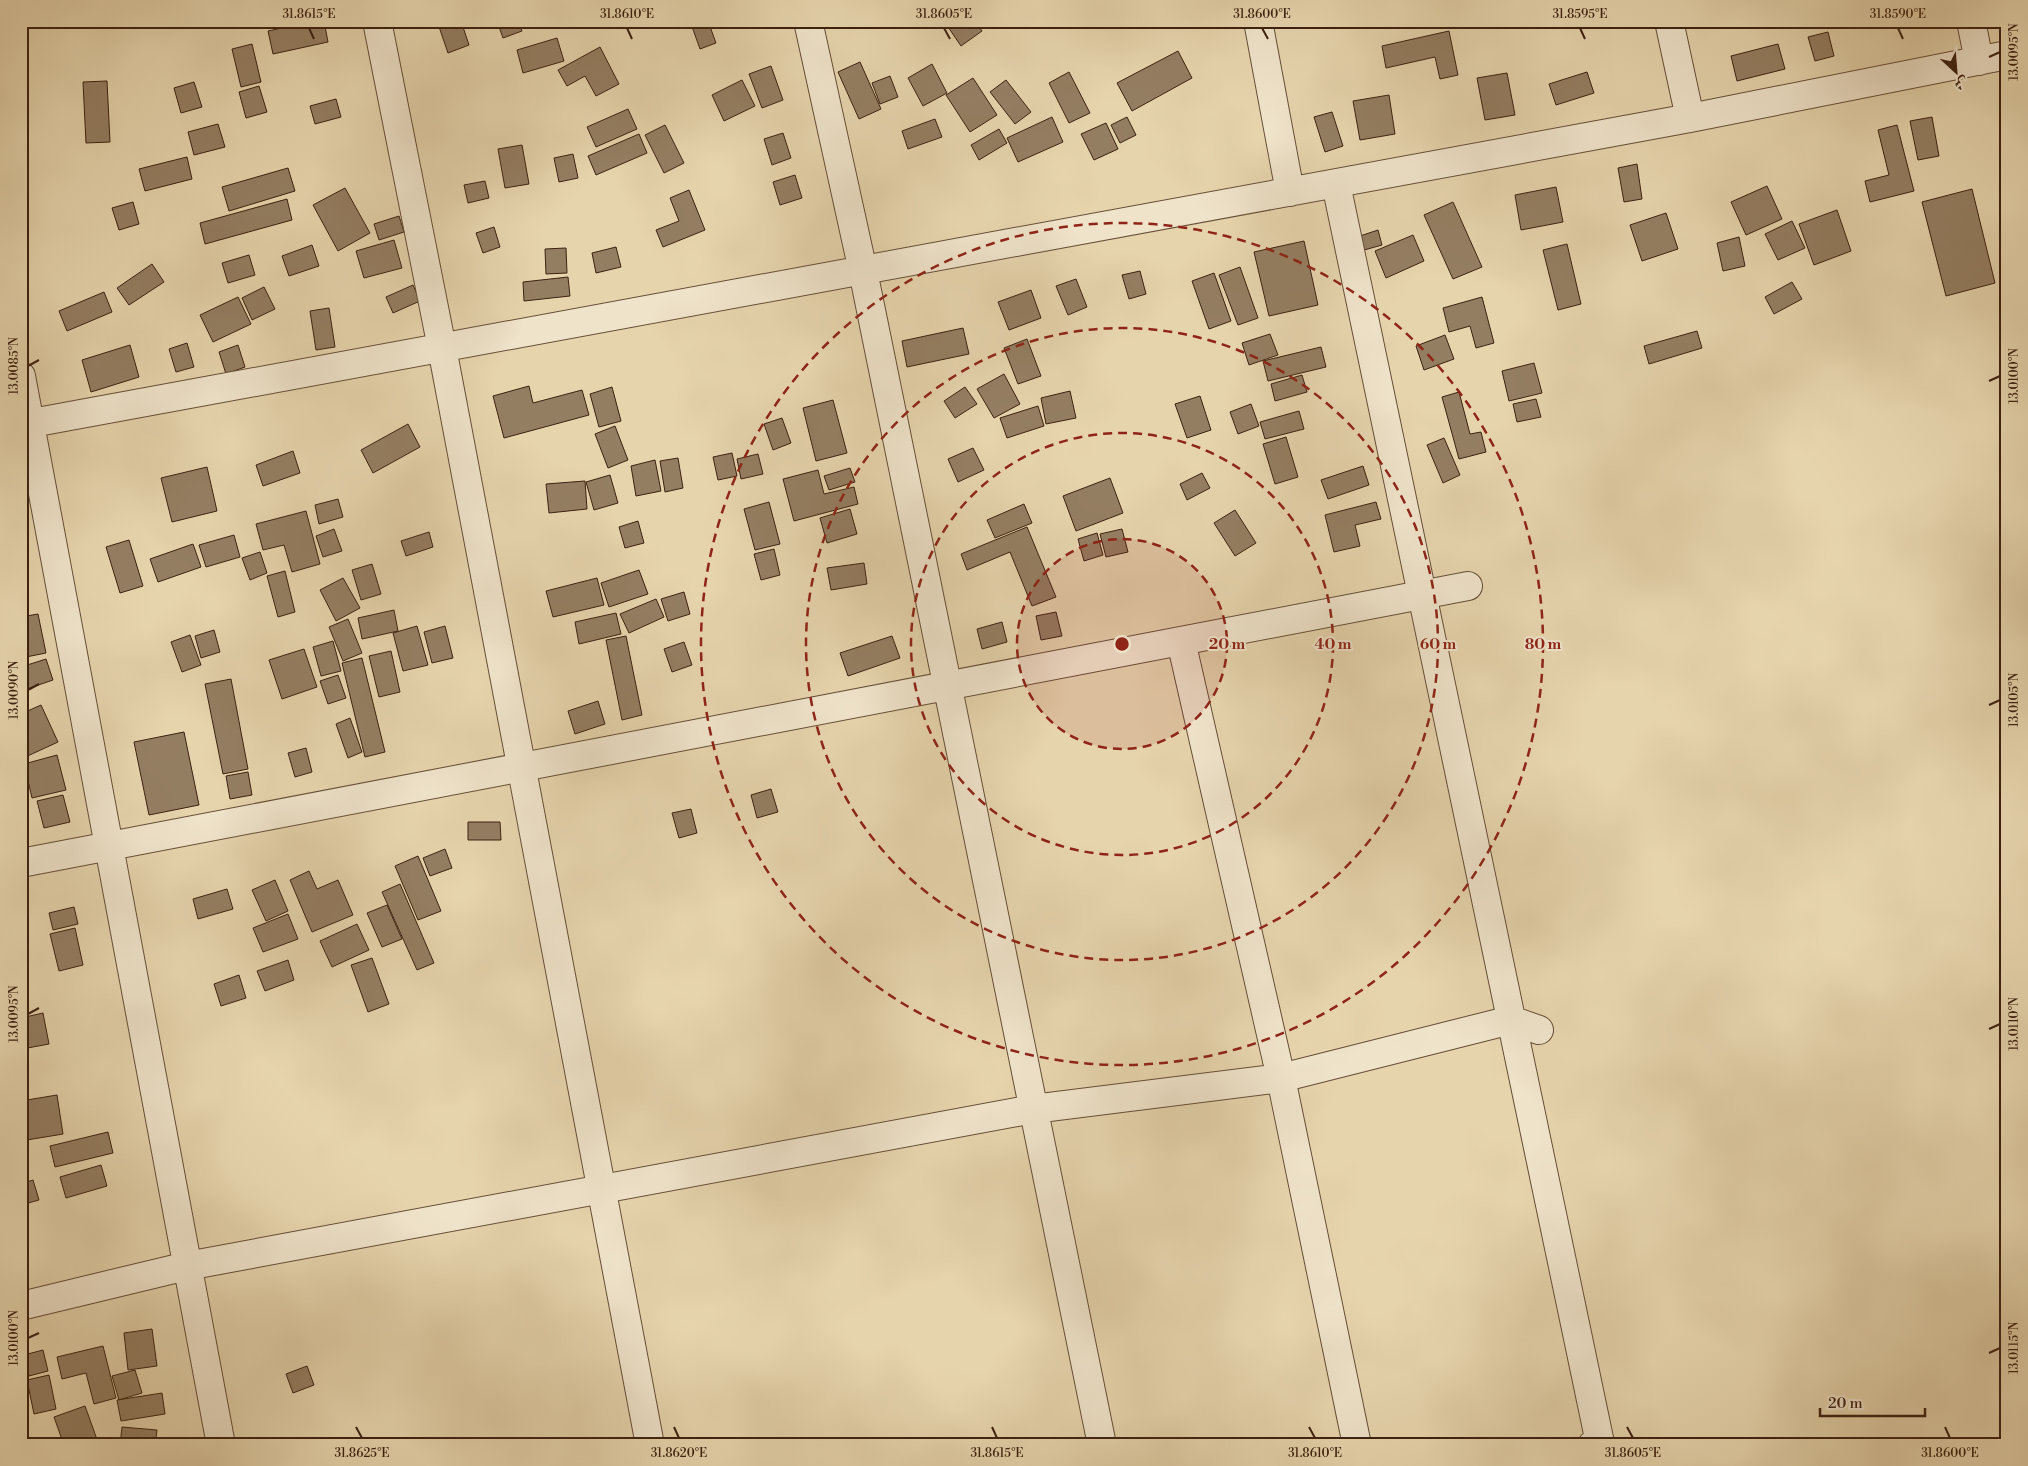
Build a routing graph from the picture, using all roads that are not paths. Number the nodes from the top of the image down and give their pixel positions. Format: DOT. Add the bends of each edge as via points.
graph roads {
  1 [pos="377,21"];
  2 [pos="808,21"];
  3 [pos="1258,21"];
  4 [pos="1669,21"];
  5 [pos="1971,21"];
  6 [pos="2007,56"];
  7 [pos="1979,61"];
  8 [pos="1690,118"];
  9 [pos="1336,184"];
  10 [pos="1290,192"];
  11 [pos="863,271"];
  12 [pos="442,348"];
  13 [pos="21,376"];
  14 [pos="26,424"];
  15 [pos="1468,586"];
  16 [pos="1422,594"];
  17 [pos="1181,640"];
  18 [pos="948,686"];
  19 [pos="522,767"];
  20 [pos="109,846"];
  21 [pos="21,864"];
  22 [pos="1511,1020"];
  23 [pos="1540,1030"];
  24 [pos="1281,1078"];
  25 [pos="1033,1109"];
  26 [pos="602,1190"];
  27 [pos="187,1266"];
  28 [pos="21,1306"];
  29 [pos="221,1445"];
  30 [pos="650,1445"];
  31 [pos="1102,1445"];
  32 [pos="1357,1445"];
  33 [pos="1592,1445"];
  1 -- 12 [label="street"];
  2 -- 11 [label="street"];
  3 -- 10 [label="street"];
  4 -- 8 [label="street"];
  5 -- 7 [label="street"];
  6 -- 7 [label="street"];
  7 -- 8 [label="street"];
  8 -- 9 [label="street"];
  9 -- 10 [label="street"];
  9 -- 16 [label="street"];
  10 -- 11 [label="street"];
  11 -- 12 [label="street"];
  11 -- 18 [label="street"];
  12 -- 14 [label="street"];
  12 -- 19 [label="street"];
  13 -- 14 [label="street"];
  14 -- 20 [label="street"];
  15 -- 16 [label="street"];
  16 -- 17 [label="street"];
  16 -- 22 [label="street"];
  17 -- 18 [label="street"];
  17 -- 24 [label="street"];
  18 -- 19 [label="street"];
  18 -- 25 [label="street"];
  19 -- 20 [label="street"];
  19 -- 26 [label="street"];
  20 -- 21 [label="street"];
  20 -- 27 [label="street"];
  22 -- 23 [label="street"];
  22 -- 24 [label="street"];
  22 -- 33 [label="street" via="1600,1443"];
  24 -- 25 [label="street"];
  24 -- 32 [label="street"];
  25 -- 26 [label="street"];
  25 -- 31 [label="street"];
  26 -- 27 [label="street"];
  26 -- 30 [label="street"];
  27 -- 28 [label="street"];
  27 -- 29 [label="street"];
}
